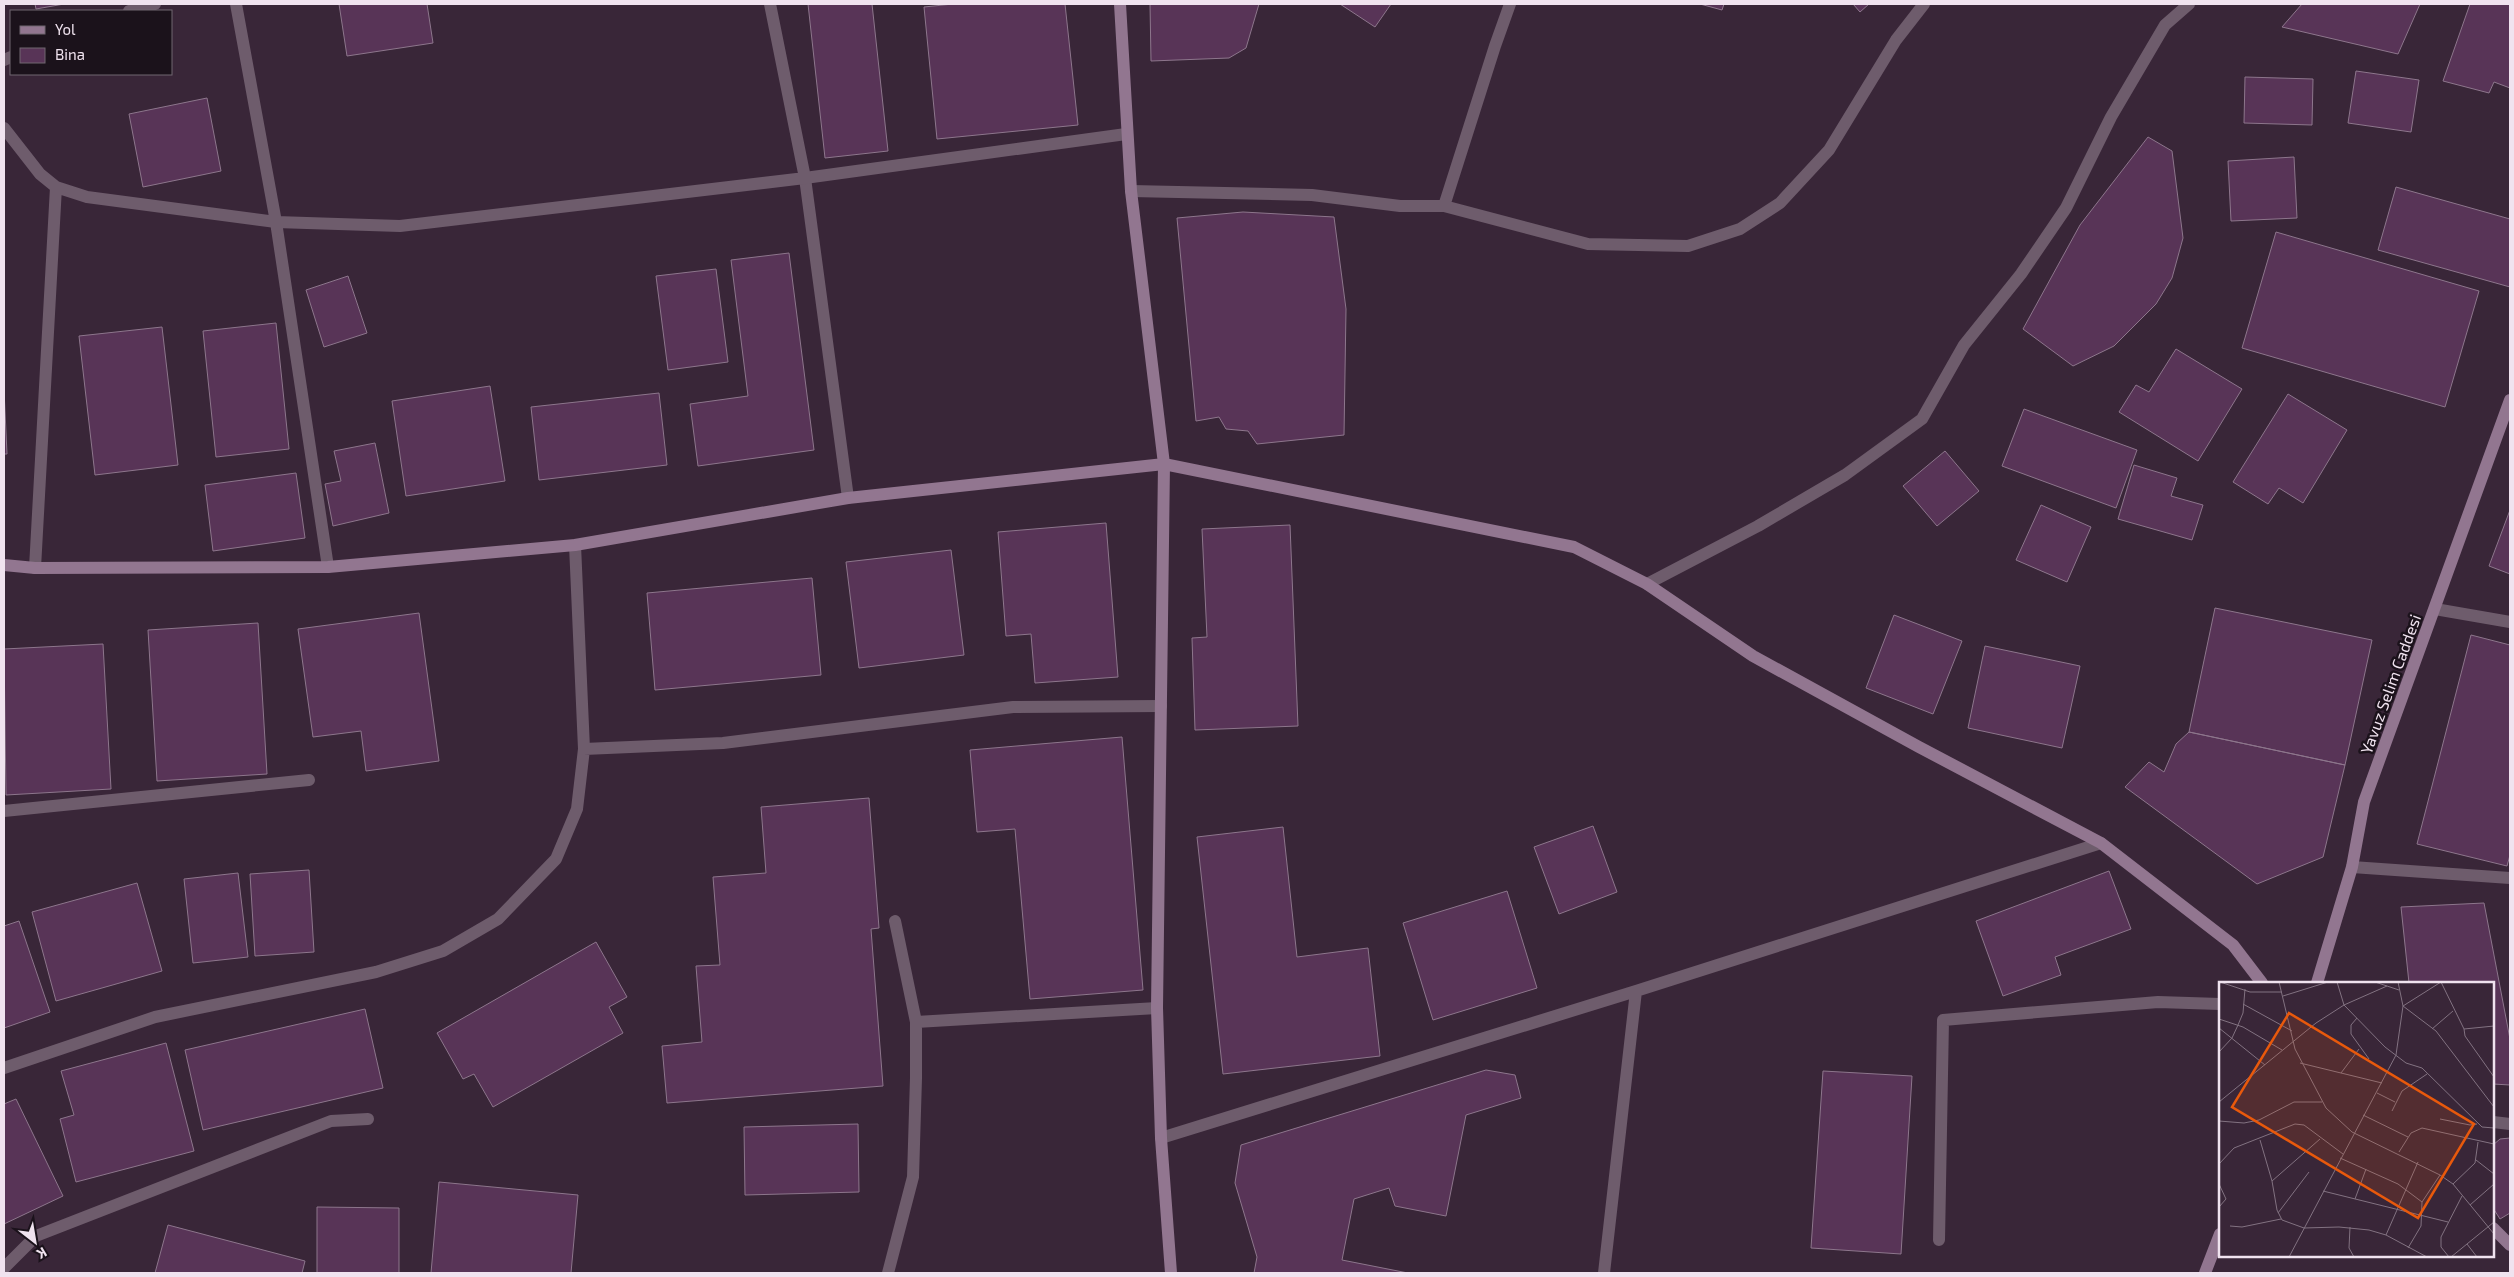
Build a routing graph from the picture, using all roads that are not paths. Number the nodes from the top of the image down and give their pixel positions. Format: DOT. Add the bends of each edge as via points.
graph roads {
  1 [pos="155,4"];
  2 [pos="236,4"];
  3 [pos="770,4"];
  4 [pos="1120,4"];
  5 [pos="1510,4"];
  6 [pos="1924,4"];
  7 [pos="2189,4"];
  8 [pos="133,10"];
  9 [pos="4,128"];
  10 [pos="1126,134"];
  11 [pos="805,178"];
  12 [pos="56,187"];
  13 [pos="1131,191"];
  14 [pos="1444,206"];
  15 [pos="276,222"];
  16 [pos="2510,400"];
  17 [pos="1164,464"];
  18 [pos="848,498"];
  19 [pos="575,545"];
  20 [pos="4,565"];
  21 [pos="328,567"];
  22 [pos="35,568"];
  23 [pos="1647,584"];
  24 [pos="2435,610"];
  25 [pos="2510,622"];
  26 [pos="1161,706"];
  27 [pos="584,749"];
  28 [pos="309,780"];
  29 [pos="4,811"];
  30 [pos="2101,843"];
  31 [pos="2352,867"];
  32 [pos="2510,878"];
  33 [pos="895,920"];
  34 [pos="2261,982"];
  35 [pos="2317,982"];
  36 [pos="1636,991"];
  37 [pos="2219,1004"];
  38 [pos="1157,1008"];
  39 [pos="916,1022"];
  40 [pos="4,1068"];
  41 [pos="368,1119"];
  42 [pos="2494,1122"];
  43 [pos="2510,1124"];
  44 [pos="1161,1138"];
  45 [pos="2494,1229"];
  46 [pos="2219,1236"];
  47 [pos="1939,1240"];
  48 [pos="2510,1245"];
  49 [pos="4,1268"];
  50 [pos="888,1273"];
  51 [pos="1171,1273"];
  52 [pos="1604,1273"];
  53 [pos="2204,1273"];
  1 -- 8 [label="street"];
  2 -- 15 [label="street"];
  3 -- 11 [label="street"];
  4 -- 10 [label="street"];
  5 -- 14 [label="street"];
  6 -- 14 [label="street" via="1896,40 1829,150 1780,203 1740,229 1688,246 1588,244"];
  7 -- 23 [label="street" via="2164,26 2112,117 2066,208 2021,274 1964,345 1922,419 1845,475 1758,526"];
  9 -- 12 [label="street" via="40,174"];
  10 -- 11 [label="street"];
  10 -- 13 [label="street"];
  11 -- 15 [label="street" via="400,226"];
  11 -- 18 [label="street"];
  12 -- 15 [label="street" via="88,197"];
  12 -- 22 [label="street"];
  13 -- 14 [label="street" via="1312,195 1400,206"];
  13 -- 17 [label="street"];
  15 -- 21 [label="street"];
  16 -- 24 [label="street, Yavuz Selim Caddesi"];
  17 -- 18 [label="street"];
  17 -- 23 [label="street" via="1574,547"];
  17 -- 26 [label="street"];
  18 -- 19 [label="street"];
  19 -- 21 [label="street"];
  19 -- 27 [label="street"];
  20 -- 22 [label="street"];
  21 -- 22 [label="street"];
  23 -- 30 [label="street" via="1753,656"];
  24 -- 25 [label="street"];
  24 -- 31 [label="street, Yavuz Selim Caddesi" via="2364,802"];
  26 -- 27 [label="street" via="1013,707 723,743"];
  26 -- 38 [label="street"];
  27 -- 40 [label="street" via="577,809 556,859 498,919 442,951 376,972 155,1017"];
  28 -- 29 [label="street"];
  30 -- 34 [label="street" via="2233,946"];
  30 -- 36 [label="street"];
  31 -- 32 [label="street"];
  31 -- 35 [label="street, Yavuz Selim Caddesi"];
  33 -- 39 [label="street"];
  36 -- 44 [label="street"];
  36 -- 52 [label="street"];
  37 -- 47 [label="street" via="2158,1002 1943,1020"];
  38 -- 39 [label="street"];
  38 -- 44 [label="street"];
  39 -- 50 [label="street" via="913,1177"];
  41 -- 49 [label="street" via="331,1120 36,1236"];
  42 -- 43 [label="street"];
  44 -- 51 [label="street"];
  45 -- 48 [label="street"];
  46 -- 53 [label="street"];
}
